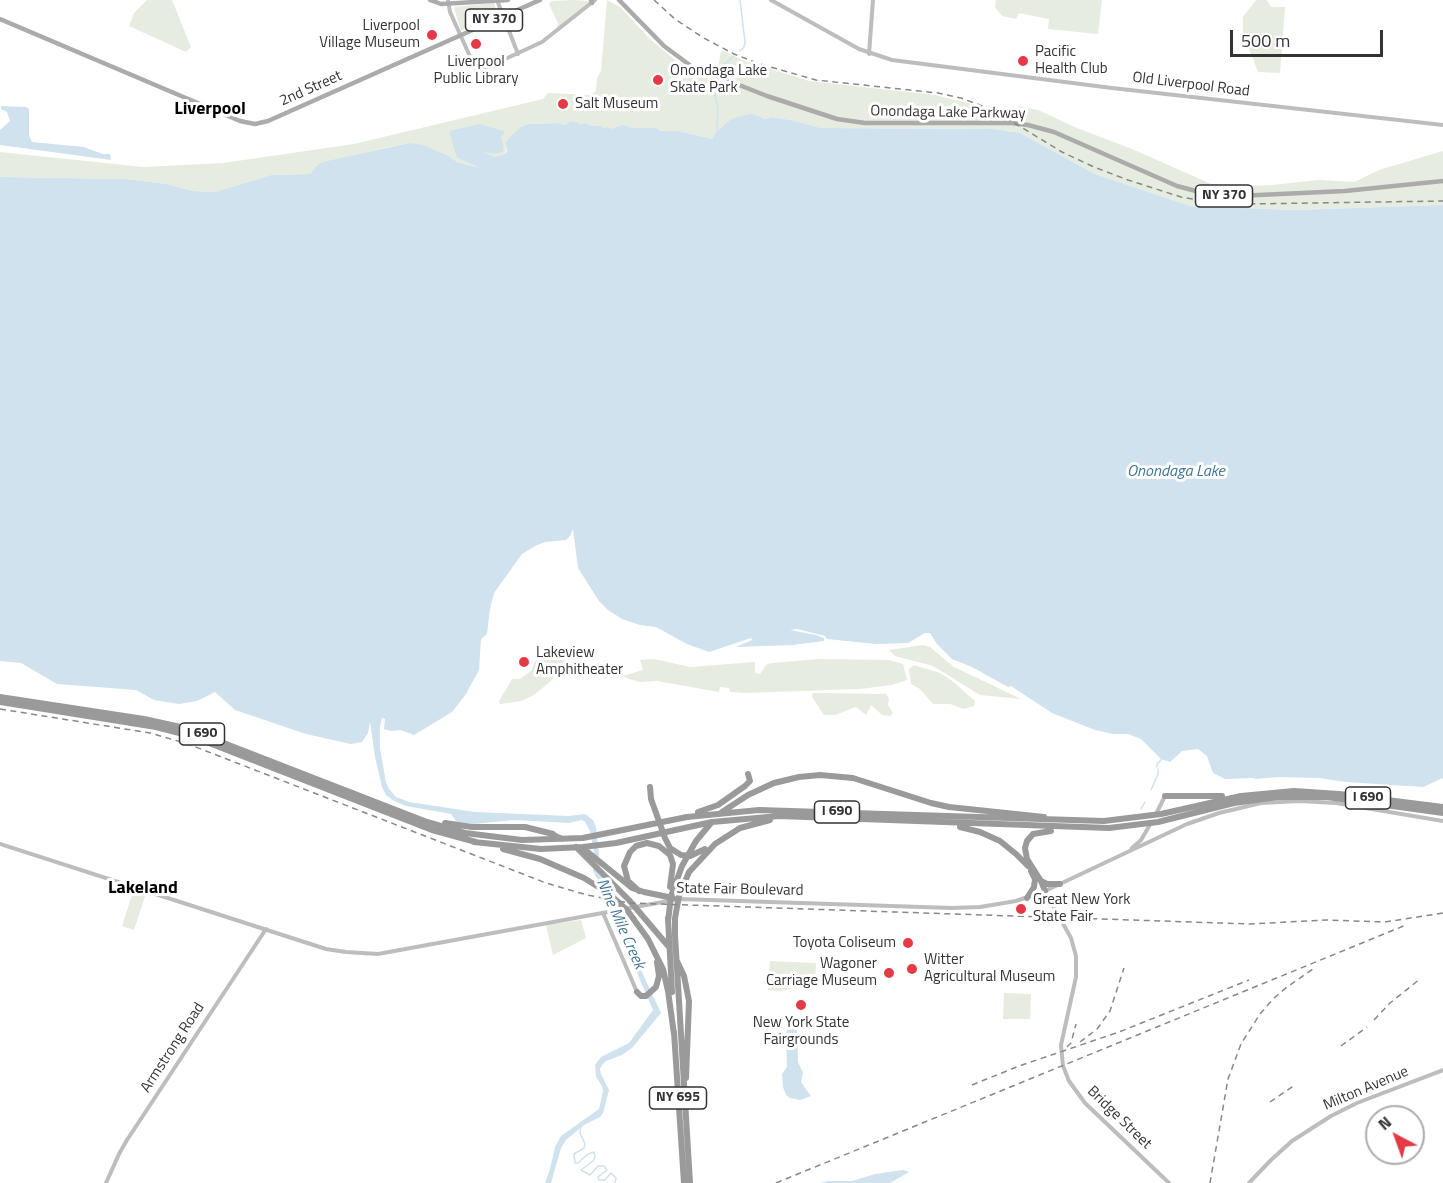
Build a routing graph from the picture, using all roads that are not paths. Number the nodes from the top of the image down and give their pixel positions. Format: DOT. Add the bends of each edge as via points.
graph roads {
  1 [pos="430,0"];
  2 [pos="497,0"];
  3 [pos="508,0"];
  4 [pos="540,0"];
  5 [pos="621,0"];
  6 [pos="771,0"];
  7 [pos="873,0"];
  8 [pos="593,1"];
  9 [pos="448,2"];
  10 [pos="502,17"];
  11 [pos="0,19"];
  12 [pos="460,35"];
  13 [pos="518,54"];
  14 [pos="869,54"];
  15 [pos="1443,125"];
  16 [pos="1443,181"];
  17 [pos="0,697"];
  18 [pos="0,702"];
  19 [pos="748,774"];
  20 [pos="650,786"];
  21 [pos="1247,795"];
  22 [pos="1165,796"];
  23 [pos="1443,807"];
  24 [pos="393,809"];
  25 [pos="1443,813"];
  26 [pos="805,818"];
  27 [pos="671,820"];
  28 [pos="1075,821"];
  29 [pos="1443,821"];
  30 [pos="940,823"];
  31 [pos="691,826"];
  32 [pos="1147,826"];
  33 [pos="1108,828"];
  34 [pos="551,834"];
  35 [pos="723,837"];
  36 [pos="1150,841"];
  37 [pos="474,842"];
  38 [pos="0,844"];
  39 [pos="636,846"];
  40 [pos="1127,852"];
  41 [pos="1031,871"];
  42 [pos="1041,880"];
  43 [pos="1060,884"];
  44 [pos="639,891"];
  45 [pos="1045,891"];
  46 [pos="664,898"];
  47 [pos="1027,898"];
  48 [pos="679,899"];
  49 [pos="605,912"];
  50 [pos="668,922"];
  51 [pos="266,929"];
  52 [pos="647,936"];
  53 [pos="637,992"];
  54 [pos="674,1034"];
  55 [pos="1443,1070"];
  56 [pos="687,1135"];
  57 [pos="686,1161"];
  58 [pos="106,1183"];
  59 [pos="684,1183"];
  60 [pos="690,1183"];
  61 [pos="1169,1183"];
  62 [pos="1249,1183"];
  1 -- 9 [label="main road"];
  2 -- 3 [label="main road"];
  2 -- 9 [label="main road"];
  2 -- 10 [label="main road"];
  4 -- 10 [label="main road, 2nd Street / NY 370"];
  5 -- 16 [label="main road, Onondaga Lake Parkway / NY 370" via="670,51 691,66 845,121 1011,123 1039,128 1177,186 1211,195 1345,191"];
  6 -- 14 [label="main road, Old Liverpool Road"];
  7 -- 14 [label="main road"];
  8 -- 13 [label="main road" via="550,37"];
  9 -- 12 [label="main road"];
  10 -- 12 [label="main road, 2nd Street / NY 370"];
  10 -- 13 [label="main road"];
  11 -- 12 [label="main road, 2nd Street / NY 370" via="255,124"];
  12 -- 13 [label="main road" via="477,72"];
  14 -- 15 [label="main road, Old Liverpool Road" via="1041,80"];
  17 -- 24 [label="highway, I 690" via="185,728"];
  18 -- 37 [label="highway, I 690" via="191,736 432,830"];
  19 -- 27 [label="highway" via="749,782 717,805"];
  20 -- 35 [label="highway" via="664,838 675,852 690,856 700,853"];
  21 -- 22 [label="highway"];
  21 -- 23 [label="highway, I 690" via="1314,791"];
  21 -- 28 [label="highway, I 690" via="1149,817"];
  22 -- 32 [label="main road"];
  24 -- 27 [label="highway, I 690" via="488,837 533,841 588,837"];
  24 -- 34 [label="highway" via="452,825 525,827"];
  25 -- 32 [label="highway, I 690" via="1327,797 1290,796 1246,801"];
  26 -- 30 [label="highway, I 690"];
  26 -- 31 [label="highway, I 690" via="757,817"];
  26 -- 35 [label="highway" via="765,820"];
  27 -- 28 [label="highway, I 690" via="759,810"];
  28 -- 50 [label="highway" via="949,807 836,776 785,780 747,795 714,820 688,853 673,890"];
  29 -- 36 [label="main road, State Fair Boulevard" via="1336,803 1275,802 1219,813"];
  30 -- 33 [label="highway, I 690"];
  30 -- 41 [label="highway" via="990,836 1016,854"];
  31 -- 37 [label="highway, I 690" via="593,846 541,849"];
  31 -- 39 [label="highway"];
  32 -- 33 [label="highway, I 690"];
  32 -- 36 [label="main road"];
  32 -- 40 [label="main road" via="1141,840"];
  33 -- 42 [label="highway" via="1033,834 1025,853"];
  34 -- 44 [label="highway" via="582,848"];
  34 -- 56 [label="highway" via="582,852 629,900 672,951 684,976 689,1005"];
  35 -- 56 [label="highway" via="695,864 681,888 675,918"];
  36 -- 40 [label="main road, State Fair Boulevard"];
  37 -- 52 [label="highway" via="540,859 581,876 609,893"];
  38 -- 51 [label="main road, State Fair Boulevard"];
  39 -- 44 [label="highway" via="627,855 625,871 628,881"];
  39 -- 50 [label="highway" via="659,846 672,861"];
  40 -- 43 [label="main road, State Fair Boulevard"];
  41 -- 45 [label="highway"];
  41 -- 47 [label="highway" via="1034,887"];
  42 -- 43 [label="highway"];
  42 -- 45 [label="highway"];
  43 -- 45 [label="main road, State Fair Boulevard"];
  44 -- 46 [label="highway"];
  45 -- 47 [label="main road, State Fair Boulevard"];
  45 -- 61 [label="main road, Bridge Street" via="1071,938 1076,956 1076,977 1062,1035 1065,1072 1085,1103"];
  46 -- 48 [label="highway"];
  46 -- 49 [label="main road, State Fair Boulevard"];
  47 -- 48 [label="main road, State Fair Boulevard" via="958,908"];
  49 -- 51 [label="main road, State Fair Boulevard" via="378,954 333,950"];
  49 -- 53 [label="main road"];
  50 -- 54 [label="highway"];
  51 -- 58 [label="main road, Armstrong Road" via="118,1154"];
  52 -- 53 [label="highway" via="658,980 646,996"];
  52 -- 54 [label="highway" via="665,977"];
  54 -- 57 [label="highway, NY 695"];
  55 -- 62 [label="main road, Milton Avenue" via="1331,1116 1292,1141"];
  56 -- 57 [label="highway, NY 695"];
  57 -- 59 [label="highway, NY 695"];
  57 -- 60 [label="highway, NY 695"];
}
